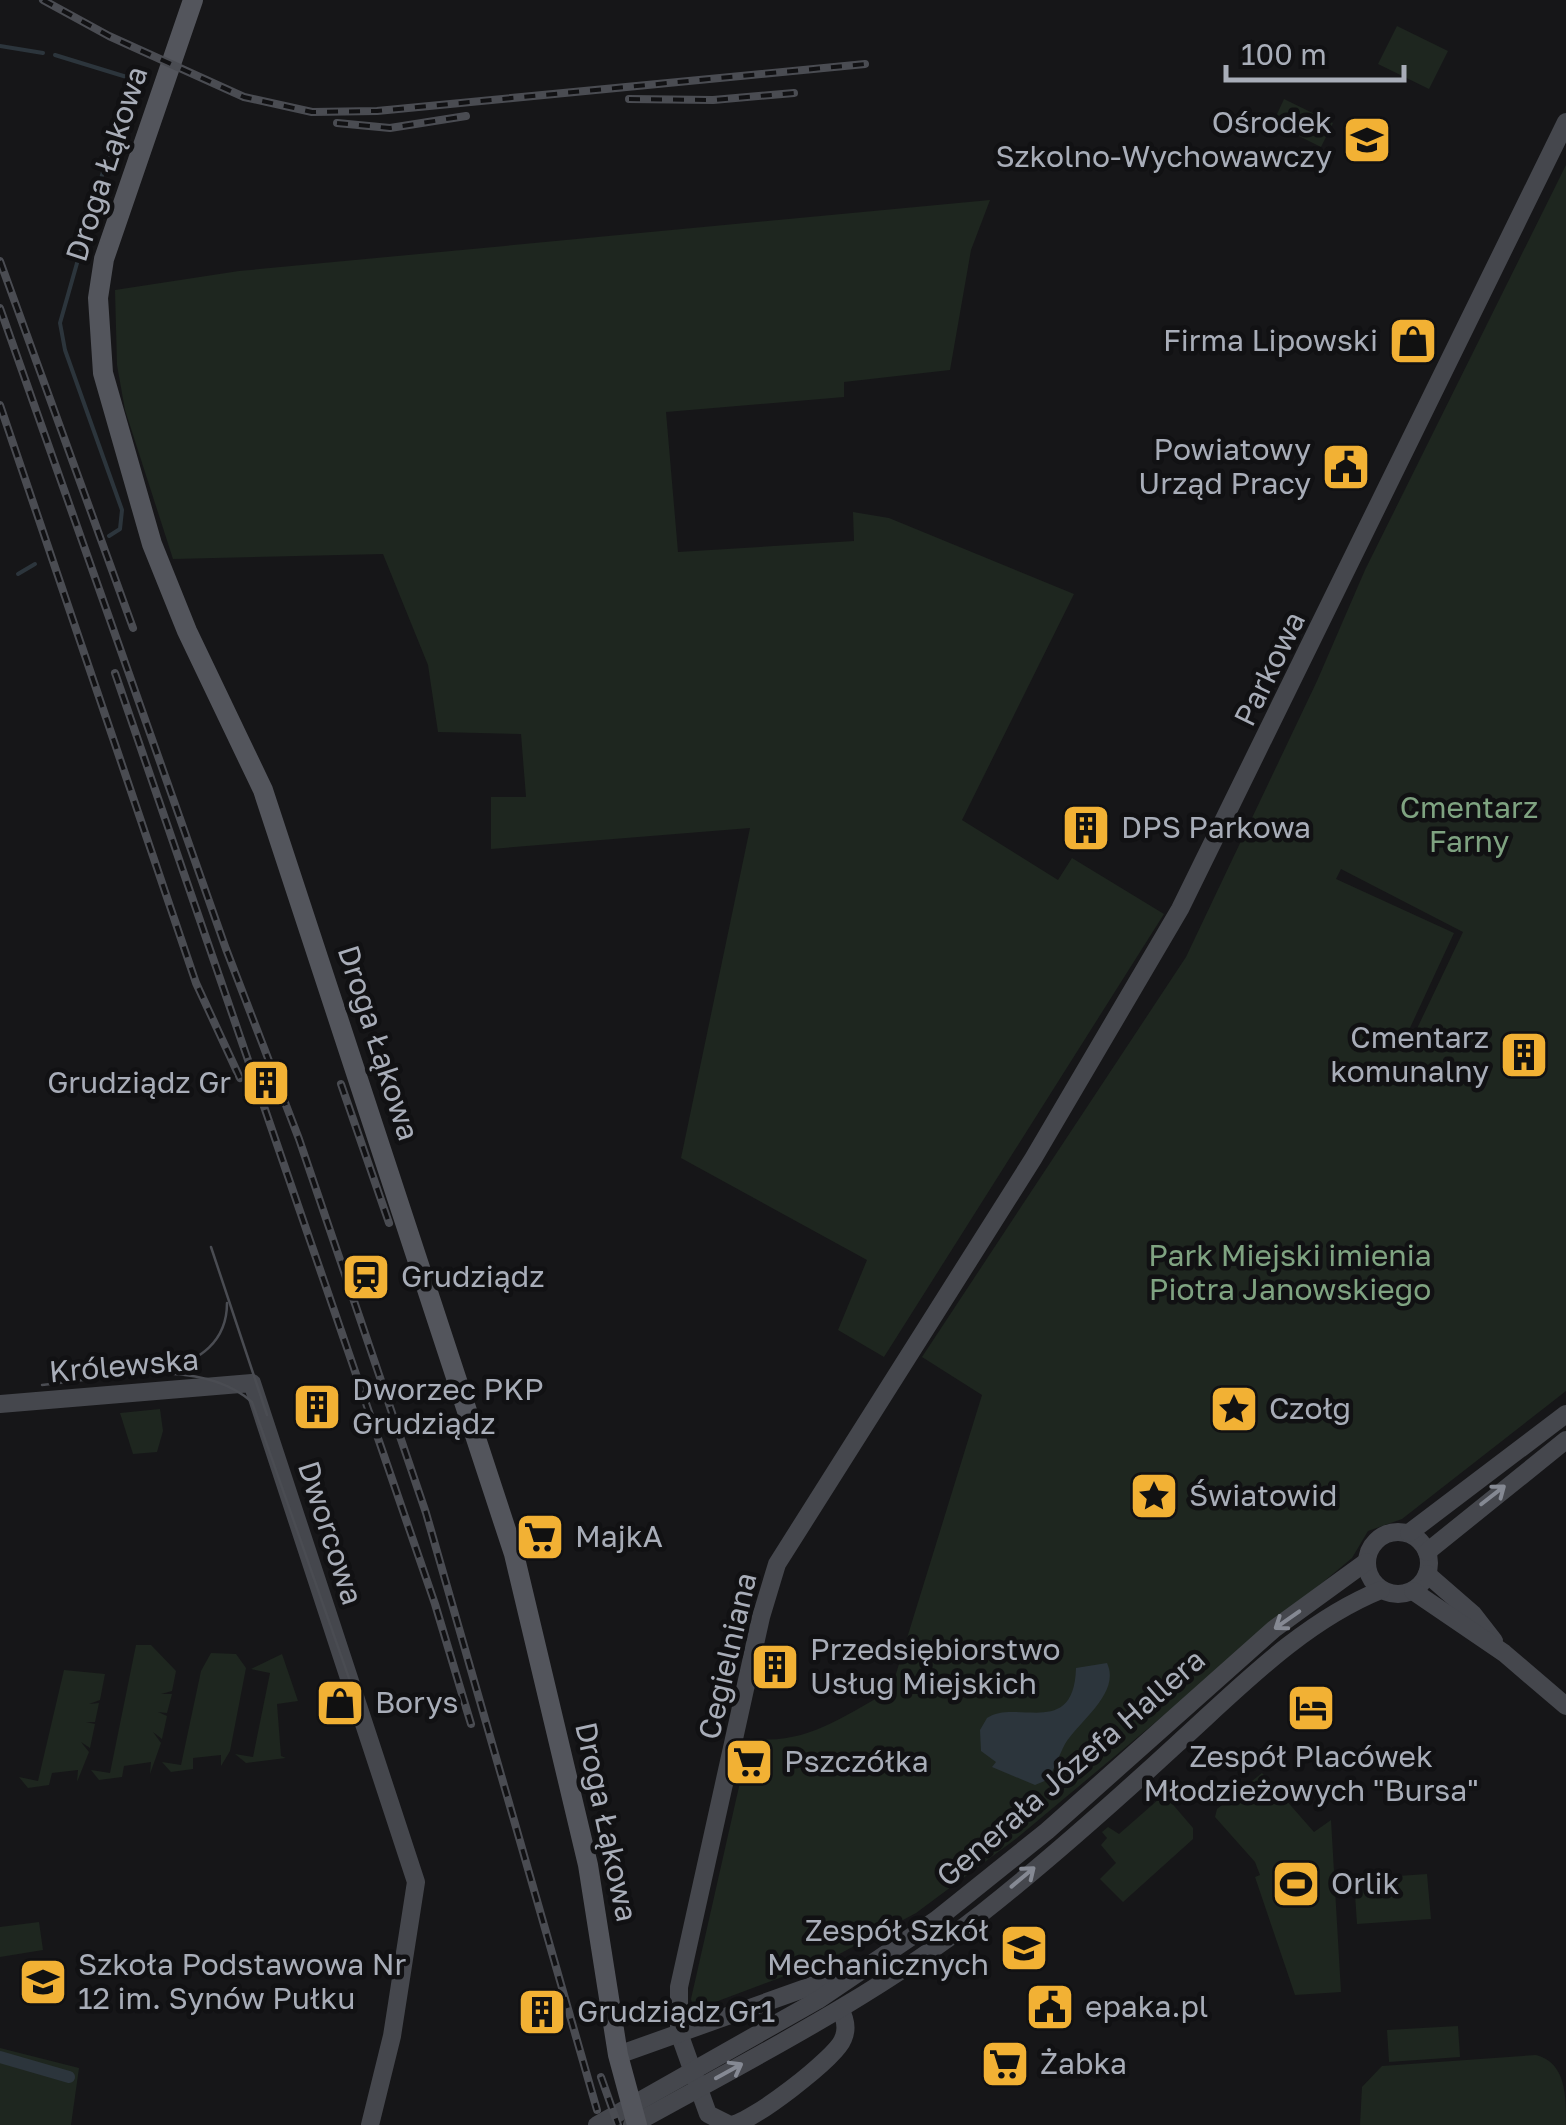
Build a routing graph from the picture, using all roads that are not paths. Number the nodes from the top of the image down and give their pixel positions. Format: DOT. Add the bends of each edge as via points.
graph roads {
  1 [pos="193,0"];
  2 [pos="1566,122"];
  3 [pos="992,1222"];
  4 [pos="252,1383"];
  5 [pos="0,1404"];
  6 [pos="1566,1414"];
  7 [pos="1566,1440"];
  8 [pos="1409,1533"];
  9 [pos="1428,1552"];
  10 [pos="1366,1562"];
  11 [pos="1427,1574"];
  12 [pos="1381,1590"];
  13 [pos="1412,1591"];
  14 [pos="1504,1653"];
  15 [pos="1566,1706"];
  16 [pos="873,1964"];
  17 [pos="840,2008"];
  18 [pos="679,2033"];
  19 [pos="761,2044"];
  20 [pos="618,2055"];
  21 [pos="370,2125"];
  22 [pos="597,2125"];
  23 [pos="634,2125"];
  1 -- 20 [label="main road, Droga Łąkowa" via="104,259 98,298 103,373 166,585 263,790 514,1554 588,1865"];
  2 -- 3 [label="street, Parkowa" via="1213,849"];
  3 -- 18 [label="street, Cegielniana" via="777,1564 681,1975"];
  4 -- 5 [label="street, Królewska"];
  4 -- 21 [label="street, Dworcowa" via="416,1892"];
  6 -- 8 [label="street"];
  9 -- 7 [label="street, one-way"];
  8 -- 9 [label="street"];
  8 -- 10 [label="street" via="1375,1540"];
  9 -- 11 [label="street"];
  10 -- 12 [label="street"];
  10 -- 16 [label="street, Generała Józefa Hallera, one-way" via="1245,1654 981,1886"];
  11 -- 13 [label="street"];
  11 -- 14 [label="street" via="1474,1614"];
  12 -- 13 [label="street"];
  17 -- 12 [label="street, Generała Józefa Hallera, one-way" via="982,1912 1278,1654 1344,1606"];
  13 -- 14 [label="street"];
  14 -- 15 [label="street"];
  16 -- 18 [label="street"];
  16 -- 19 [label="street, Generała Józefa Hallera"];
  17 -- 18 [label="street" via="846,2020 841,2044 739,2124 708,2114"];
  17 -- 19 [label="street, Generała Józefa Hallera"];
  18 -- 20 [label="street"];
  19 -- 22 [label="street, Generała Józefa Hallera"];
  23 -- 19 [label="street, Generała Józefa Hallera, one-way"];
  20 -- 23 [label="main road, Droga Łąkowa"];
}
